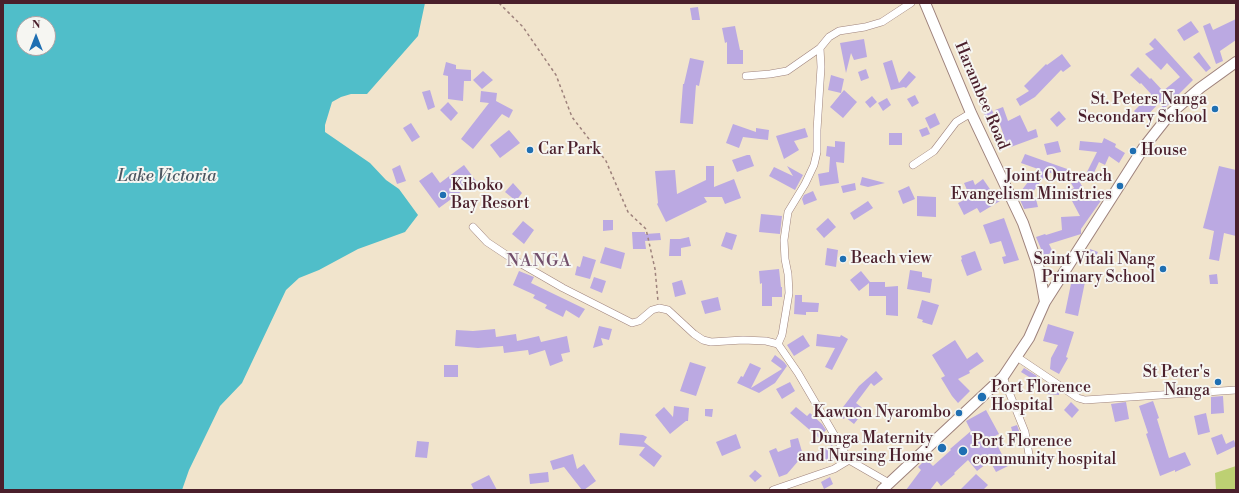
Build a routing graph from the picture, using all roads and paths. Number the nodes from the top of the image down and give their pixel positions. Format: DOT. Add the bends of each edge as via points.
graph roads {
  1 [pos="499,3"];
  2 [pos="911,3"];
  3 [pos="925,3"];
  4 [pos="820,48"];
  5 [pos="1236,62"];
  6 [pos="746,76"];
  7 [pos="971,113"];
  8 [pos="913,165"];
  9 [pos="473,227"];
  10 [pos="1045,302"];
  11 [pos="659,308"];
  12 [pos="778,344"];
  13 [pos="1017,357"];
  14 [pos="1002,377"];
  15 [pos="1236,390"];
  16 [pos="849,460"];
  17 [pos="1030,460"];
  18 [pos="886,487"];
  19 [pos="773,490"];
  1 -- 11 [label="path" via="522,27 556,75 572,117 606,161 628,212 646,229 655,269"];
  2 -- 4 [label="street" via="882,22 839,31 828,37"];
  3 -- 7 [label="main road, Harambee Road"];
  4 -- 6 [label="street" via="787,71"];
  4 -- 12 [label="street" via="817,152 806,184 788,212 784,240 789,293 784,328"];
  5 -- 10 [label="main road" via="1170,114 1144,147"];
  7 -- 8 [label="street" via="956,122 934,151"];
  7 -- 10 [label="main road, Harambee Road" via="1023,223 1039,269"];
  9 -- 11 [label="street" via="487,242 511,258 562,288 632,323"];
  10 -- 13 [label="main road" via="1029,338"];
  11 -- 12 [label="street" via="668,310 703,340 766,341"];
  12 -- 16 [label="street" via="802,379"];
  13 -- 14 [label="main road"];
  13 -- 15 [label="street" via="1078,398 1085,400"];
  14 -- 17 [label="street" via="1025,432"];
  14 -- 18 [label="main road"];
  16 -- 18 [label="street"];
  16 -- 19 [label="street" via="834,469"];
}
